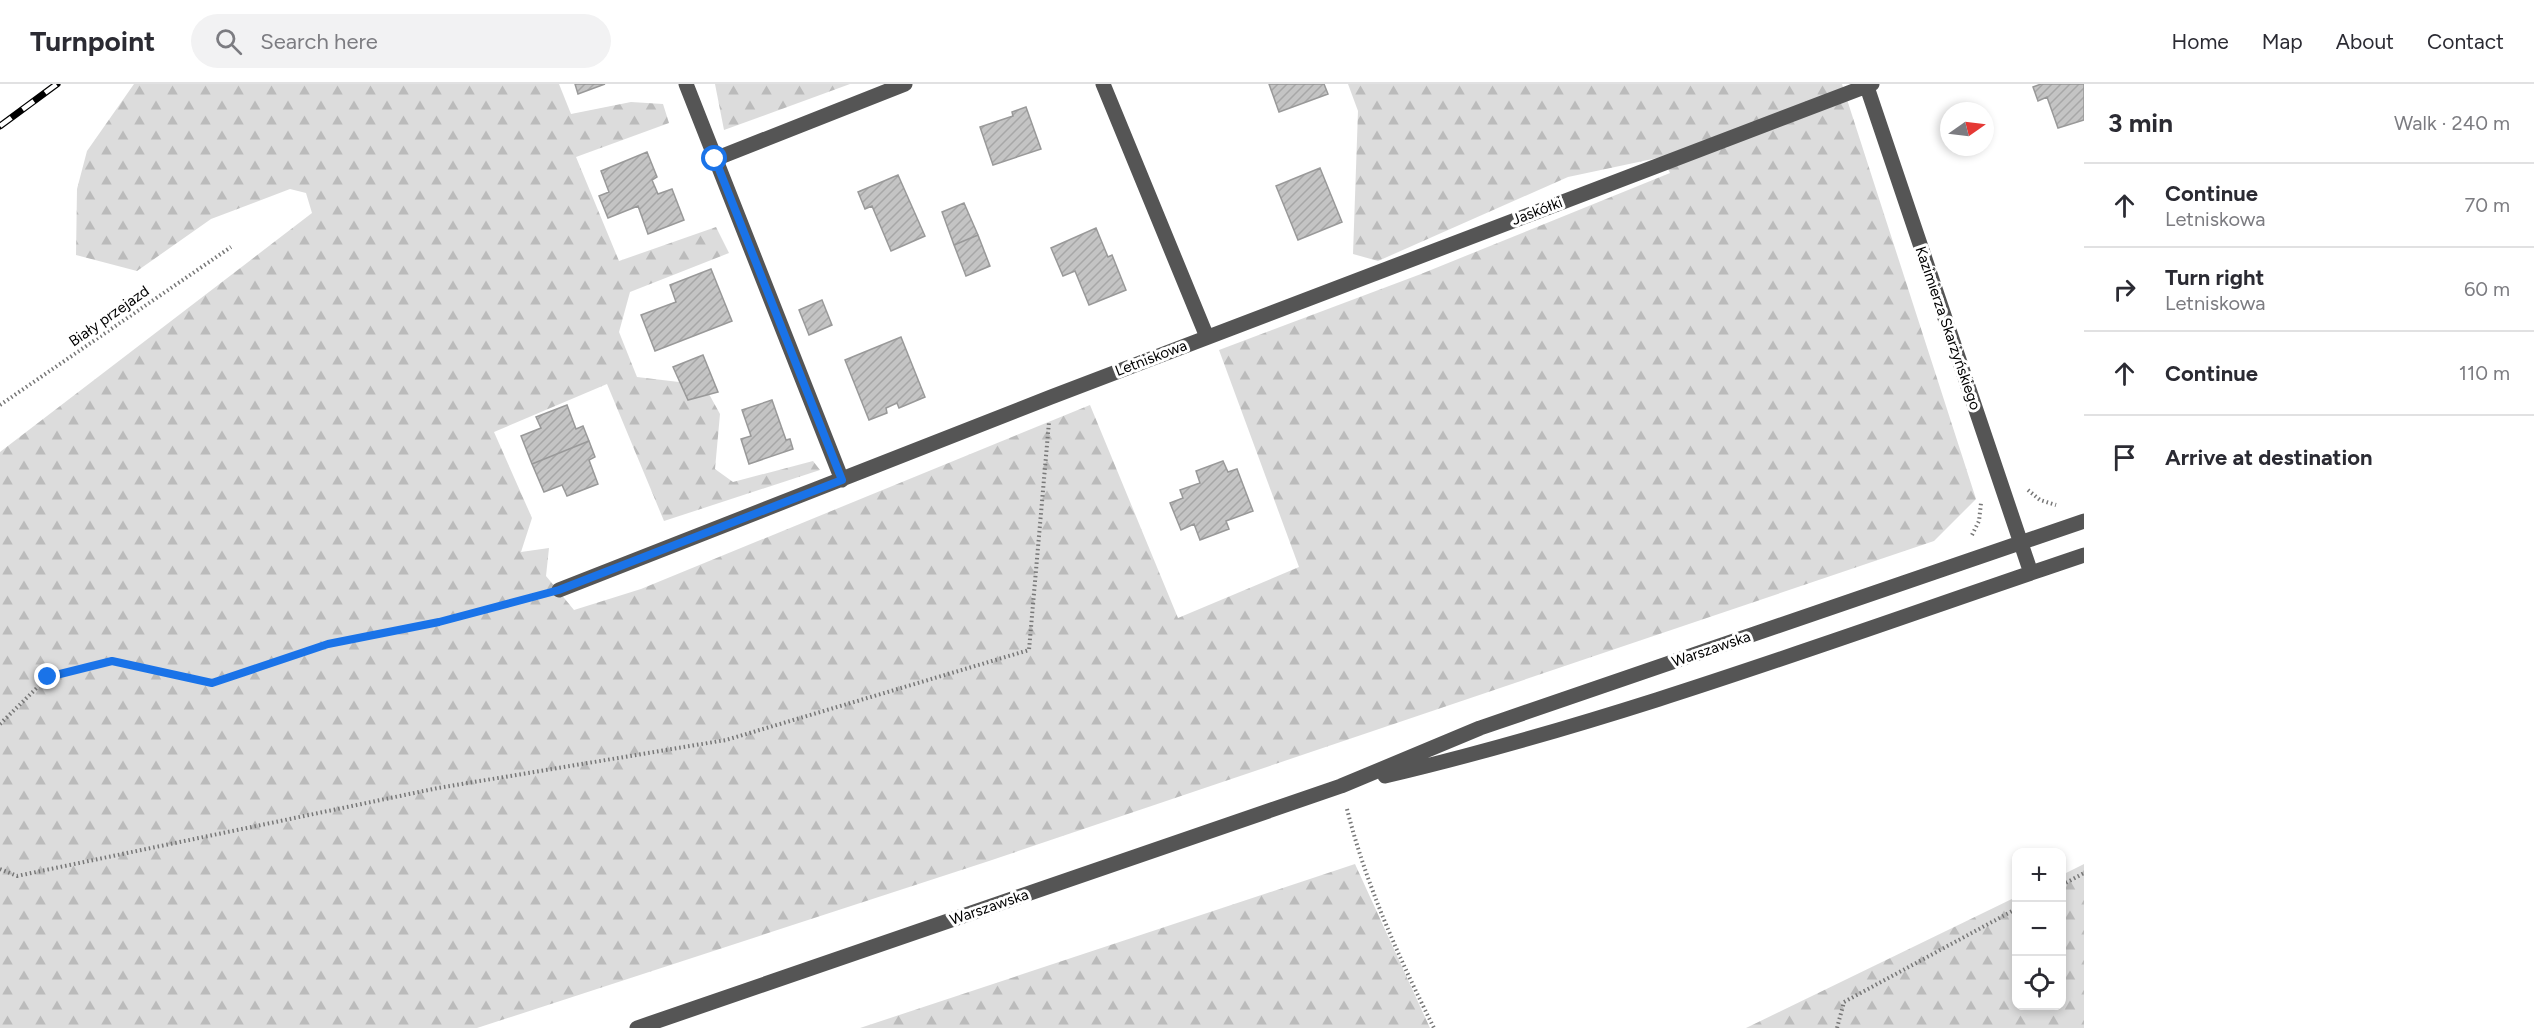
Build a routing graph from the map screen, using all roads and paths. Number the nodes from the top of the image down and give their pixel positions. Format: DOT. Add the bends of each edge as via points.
graph roads {
  1 [pos="686,84"];
  2 [pos="905,84"];
  3 [pos="1103,84"];
  4 [pos="1868,85"];
  5 [pos="715,159"];
  6 [pos="231,246"];
  7 [pos="1207,337"];
  8 [pos="1051,397"];
  9 [pos="0,405"];
  10 [pos="842,480"];
  11 [pos="1979,492"];
  12 [pos="2084,521"];
  13 [pos="1966,539"];
  14 [pos="2021,542"];
  15 [pos="2084,555"];
  16 [pos="2031,573"];
  17 [pos="559,590"];
  18 [pos="0,724"];
  19 [pos="1341,786"];
  20 [pos="0,869"];
  21 [pos="2084,873"];
  22 [pos="2066,882"];
  23 [pos="2012,911"];
  24 [pos="638,1028"];
  25 [pos="1434,1028"];
  26 [pos="1837,1028"];
  1 -- 5 [label="street"];
  2 -- 5 [label="street"];
  3 -- 7 [label="street, Letniskowa"];
  4 -- 7 [label="street, Jaskółki"];
  4 -- 14 [label="street, Kazimierza Skarżyńskiego"];
  5 -- 10 [label="street"];
  6 -- 9 [label="path, Biały przejazd"];
  7 -- 8 [label="street, Letniskowa"];
  8 -- 10 [label="street, Letniskowa"];
  8 -- 20 [label="path" via="1029,650 726,741 438,788 17,876"];
  10 -- 17 [label="street, Letniskowa"];
  11 -- 13 [label="path" via="1979,521 1972,536"];
  12 -- 14 [label="street, Warszawska"];
  14 -- 16 [label="street, Kazimierza Skarżyńskiego"];
  14 -- 19 [label="street, Warszawska" via="1480,728"];
  15 -- 16 [label="street, Warszawska"];
  16 -- 19 [label="street, Warszawska" via="1631,709 1489,751"];
  17 -- 18 [label="path" via="439,622 328,644 212,683 112,661 48,677"];
  19 -- 24 [label="street, Warszawska"];
  19 -- 25 [label="path" via="1357,851 1407,976"];
  21 -- 22 [label="path"];
  23 -- 26 [label="path" via="1844,1002"];
}
